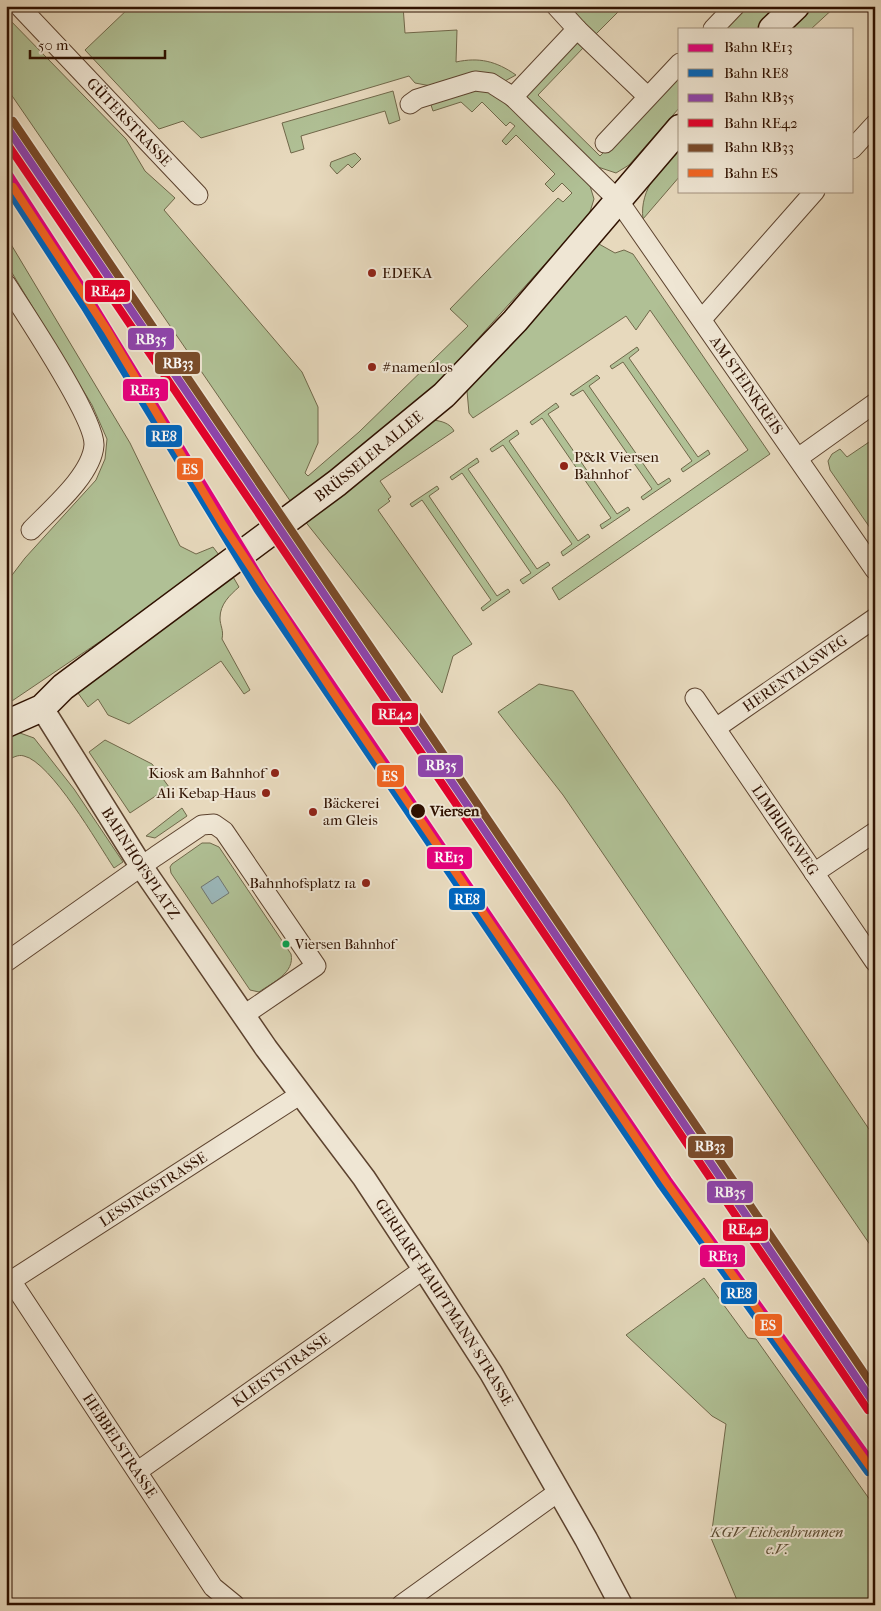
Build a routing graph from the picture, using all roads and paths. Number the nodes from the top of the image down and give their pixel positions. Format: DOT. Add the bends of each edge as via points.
graph roads {
  1 [pos="18,6"];
  2 [pos="556,6"];
  3 [pos="735,6"];
  4 [pos="796,6"];
  5 [pos="714,28"];
  6 [pos="773,28"];
  7 [pos="577,30"];
  8 [pos="678,65"];
  9 [pos="647,96"];
  10 [pos="513,97"];
  11 [pos="410,104"];
  12 [pos="875,124"];
  13 [pos="678,130"];
  14 [pos="605,143"];
  15 [pos="854,147"];
  16 [pos="814,192"];
  17 [pos="198,195"];
  18 [pos="618,200"];
  19 [pos="6,284"];
  20 [pos="702,319"];
  21 [pos="875,403"];
  22 [pos="798,458"];
  23 [pos="32,530"];
  24 [pos="875,570"];
  25 [pos="875,618"];
  26 [pos="695,698"];
  27 [pos="42,708"];
  28 [pos="6,724"];
  29 [pos="716,728"];
  30 [pos="875,832"];
  31 [pos="142,866"];
  32 [pos="814,873"];
  33 [pos="6,962"];
  34 [pos="875,962"];
  35 [pos="244,1015"];
  36 [pos="301,1094"];
  37 [pos="424,1268"];
  38 [pos="9,1283"];
  39 [pos="138,1471"];
  40 [pos="558,1492"];
  41 [pos="235,1605"];
  42 [pos="401,1605"];
  43 [pos="621,1605"];
  1 -- 17 [label="street, GÜTERSTRASSE"];
  2 -- 7 [label="street"];
  3 -- 5 [label="street"];
  4 -- 6 [label="main road"];
  7 -- 9 [label="street"];
  7 -- 10 [label="street"];
  8 -- 9 [label="street"];
  9 -- 14 [label="street"];
  10 -- 11 [label="street, AM STEINKREIS" via="491,83 475,81 417,98"];
  10 -- 18 [label="street, AM STEINKREIS"];
  12 -- 15 [label="street"];
  13 -- 18 [label="main road, BRÜSSELER ALLEE"];
  16 -- 20 [label="street"];
  18 -- 20 [label="street, AM STEINKREIS"];
  18 -- 27 [label="main road, BRÜSSELER ALLEE" via="515,321 444,395 338,483 64,687"];
  19 -- 23 [label="street" via="82,409 94,445 83,476"];
  20 -- 22 [label="street, AM STEINKREIS"];
  21 -- 22 [label="street"];
  22 -- 24 [label="street, AM STEINKREIS"];
  25 -- 29 [label="street, HERENTALSWEG"];
  26 -- 29 [label="street, LIMBURGWEG"];
  27 -- 28 [label="main road, BRÜSSELER ALLEE"];
  27 -- 31 [label="street, BAHNHOFSPLATZ"];
  29 -- 32 [label="street, LIMBURGWEG"];
  30 -- 32 [label="street"];
  31 -- 33 [label="street"];
  31 -- 35 [label="street, BAHNHOFSPLATZ"];
  31 -- 35 [label="street" via="202,825 214,824 224,831 316,966"];
  32 -- 34 [label="street, LIMBURGWEG"];
  35 -- 36 [label="street, GERHART-HAUPTMANN-STRASSE"];
  36 -- 37 [label="street, GERHART-HAUPTMANN-STRASSE" via="364,1178"];
  36 -- 38 [label="street, LESSINGSTRASSE"];
  37 -- 39 [label="street, KLEISTSTRASSE"];
  37 -- 40 [label="street, GERHART-HAUPTMANN-STRASSE" via="491,1374"];
  38 -- 39 [label="street, HEBBELSTRASSE"];
  39 -- 41 [label="street, HEBBELSTRASSE" via="213,1586"];
  40 -- 42 [label="street"];
  40 -- 43 [label="street, GERHART-HAUPTMANN-STRASSE"];
}
